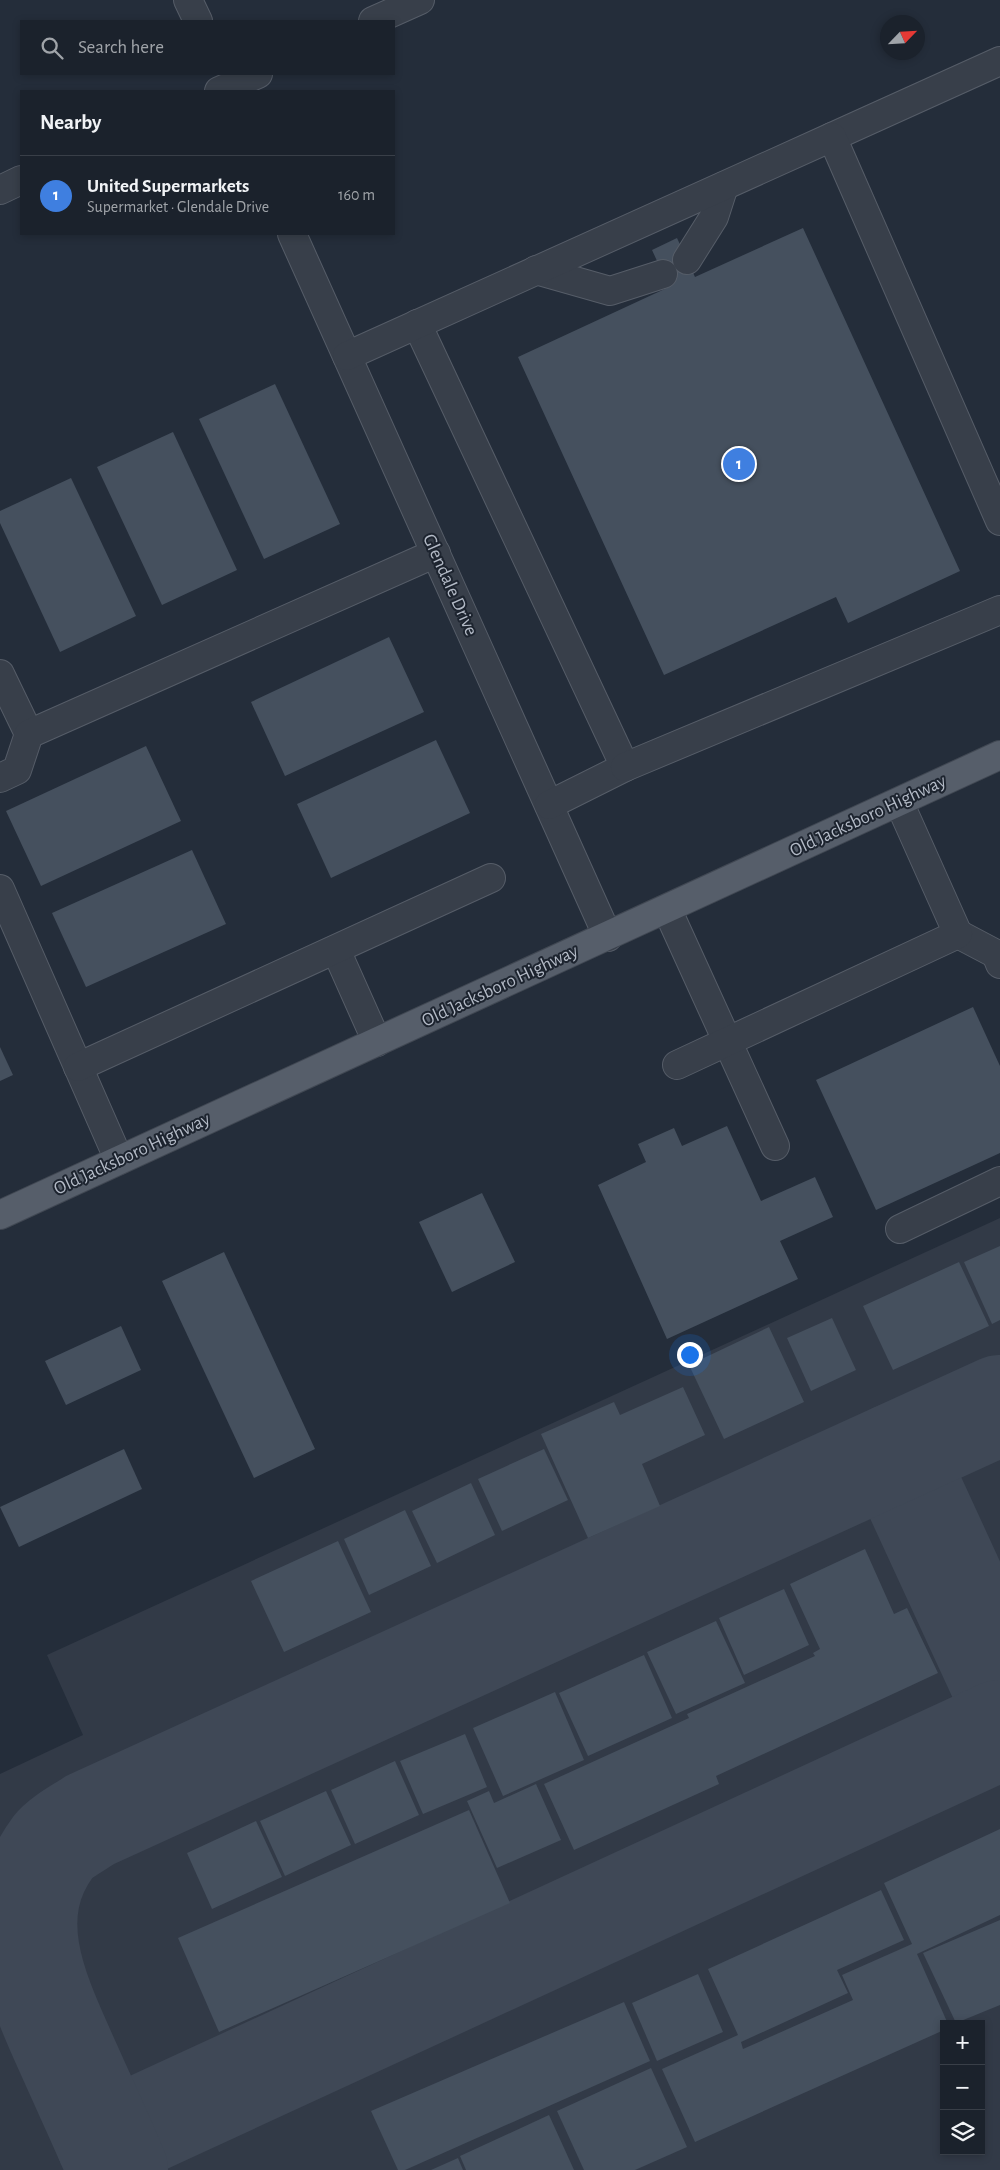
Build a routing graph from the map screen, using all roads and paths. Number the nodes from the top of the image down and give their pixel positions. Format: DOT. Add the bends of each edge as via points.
graph roads {
  1 [pos="188,0"];
  2 [pos="420,0"];
  3 [pos="198,20"];
  4 [pos="376,20"];
  5 [pos="1000,61"];
  6 [pos="255,75"];
  7 [pos="224,86"];
  8 [pos="832,137"];
  9 [pos="20,180"];
  10 [pos="724,186"];
  11 [pos="0,190"];
  12 [pos="292,235"];
  13 [pos="687,260"];
  14 [pos="536,270"];
  15 [pos="663,274"];
  16 [pos="417,324"];
  17 [pos="347,356"];
  18 [pos="1000,521"];
  19 [pos="436,553"];
  20 [pos="1000,610"];
  21 [pos="0,674"];
  22 [pos="29,734"];
  23 [pos="1000,756"];
  24 [pos="625,767"];
  25 [pos="0,778"];
  26 [pos="899,802"];
  27 [pos="548,805"];
  28 [pos="491,878"];
  29 [pos="0,889"];
  30 [pos="667,909"];
  31 [pos="958,934"];
  32 [pos="608,937"];
  33 [pos="336,950"];
  34 [pos="1000,964"];
  35 [pos="378,1042"];
  36 [pos="728,1042"];
  37 [pos="677,1065"];
  38 [pos="78,1067"];
  39 [pos="775,1146"];
  40 [pos="119,1160"];
  41 [pos="1000,1181"];
  42 [pos="0,1214"];
  43 [pos="900,1229"];
  1 -- 3 [label="street"];
  2 -- 4 [label="street"];
  5 -- 8 [label="street"];
  6 -- 7 [label="street"];
  8 -- 10 [label="street"];
  8 -- 18 [label="street"];
  9 -- 11 [label="street"];
  10 -- 13 [label="street" via="714,217"];
  10 -- 14 [label="street"];
  12 -- 17 [label="street, Glendale Drive"];
  14 -- 15 [label="street" via="610,291"];
  14 -- 16 [label="street"];
  16 -- 17 [label="street"];
  16 -- 24 [label="street"];
  17 -- 19 [label="street, Glendale Drive"];
  19 -- 22 [label="street"];
  19 -- 27 [label="street, Glendale Drive"];
  20 -- 24 [label="street"];
  21 -- 22 [label="street"];
  22 -- 25 [label="street" via="17,770"];
  23 -- 26 [label="main road, Old Jacksboro Highway"];
  24 -- 27 [label="street"];
  26 -- 30 [label="main road, Old Jacksboro Highway"];
  26 -- 31 [label="street"];
  27 -- 32 [label="street, Glendale Drive"];
  28 -- 33 [label="street"];
  29 -- 38 [label="street"];
  30 -- 32 [label="main road, Old Jacksboro Highway"];
  30 -- 36 [label="street"];
  31 -- 34 [label="street" via="996,954"];
  31 -- 36 [label="street"];
  32 -- 35 [label="main road, Old Jacksboro Highway"];
  33 -- 35 [label="street"];
  33 -- 38 [label="street"];
  35 -- 40 [label="main road, Old Jacksboro Highway"];
  36 -- 37 [label="street"];
  36 -- 39 [label="street"];
  38 -- 40 [label="street"];
  40 -- 42 [label="main road, Old Jacksboro Highway"];
  41 -- 43 [label="street"];
}
